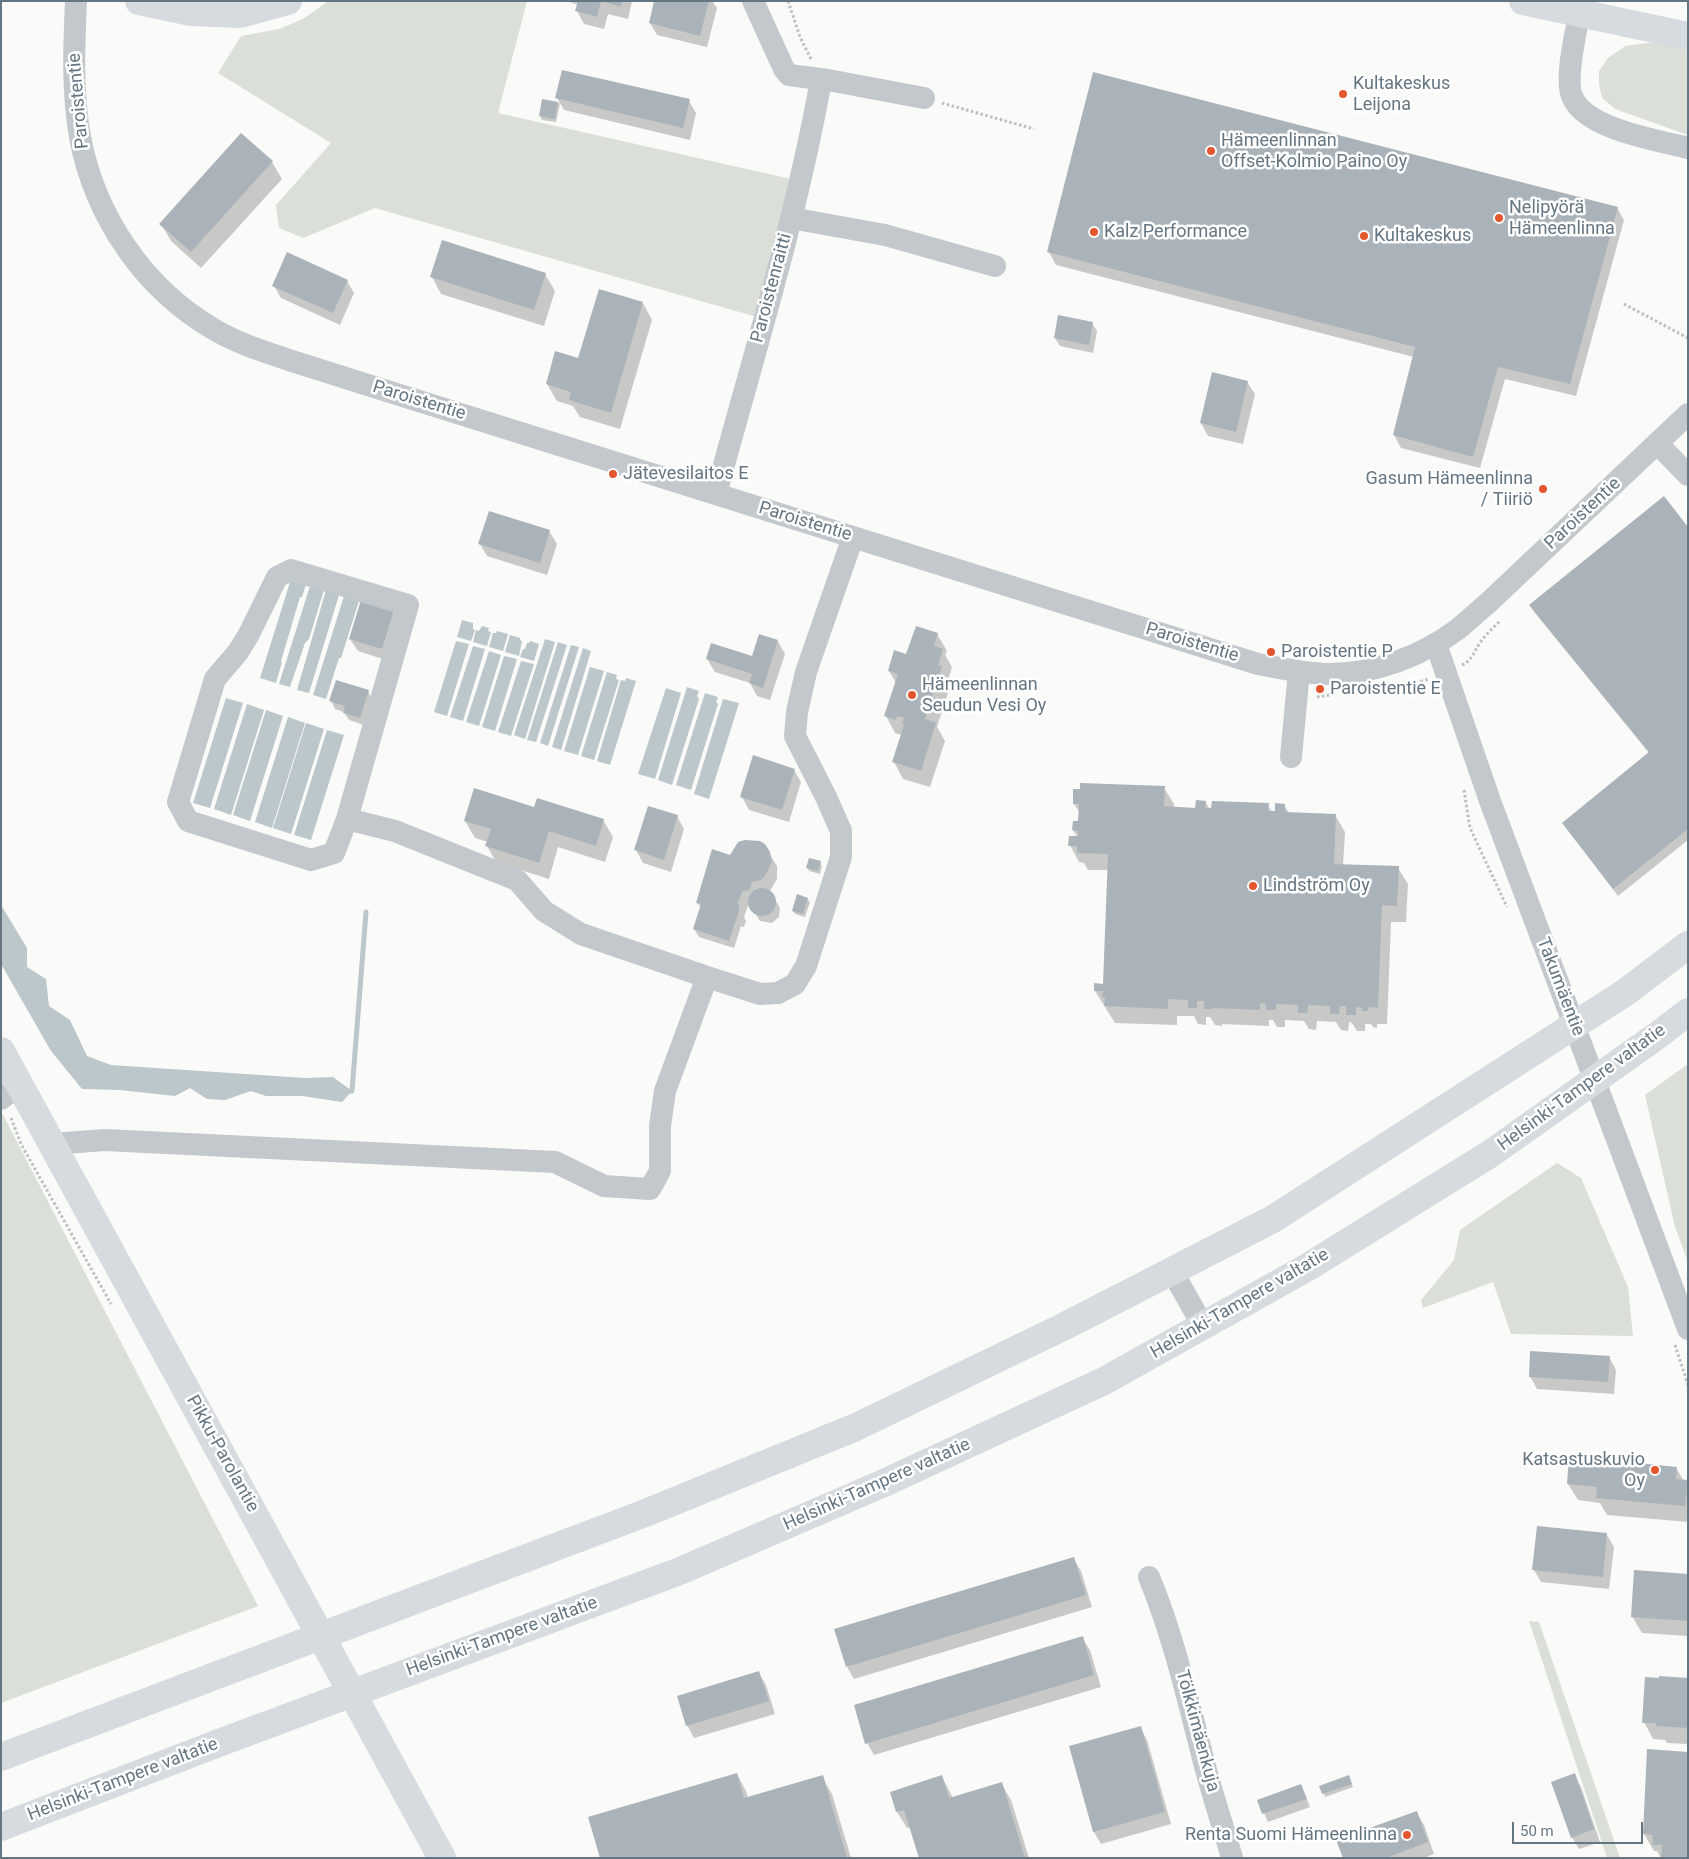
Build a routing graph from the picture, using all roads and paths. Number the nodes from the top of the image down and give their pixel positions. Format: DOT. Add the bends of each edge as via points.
graph roads {
  1 [pos="76,1"];
  2 [pos="139,1"];
  3 [pos="288,1"];
  4 [pos="753,1"];
  5 [pos="788,1"];
  6 [pos="1522,1"];
  7 [pos="1580,8"];
  8 [pos="1688,36"];
  9 [pos="821,80"];
  10 [pos="924,98"];
  11 [pos="1034,129"];
  12 [pos="1688,148"];
  13 [pos="790,218"];
  14 [pos="995,266"];
  15 [pos="1624,304"];
  16 [pos="1688,338"];
  17 [pos="1688,414"];
  18 [pos="1657,443"];
  19 [pos="1688,475"];
  20 [pos="716,494"];
  21 [pos="853,537"];
  22 [pos="1436,644"];
  23 [pos="1298,671"];
  24 [pos="1291,757"];
  25 [pos="347,819"];
  26 [pos="1688,945"];
  27 [pos="707,977"];
  28 [pos="1688,1012"];
  29 [pos="1,1051"];
  30 [pos="11,1092"];
  31 [pos="51,1144"];
  32 [pos="1172,1271"];
  33 [pos="1203,1326"];
  34 [pos="1688,1329"];
  35 [pos="1149,1577"];
  36 [pos="1,1757"];
  37 [pos="1,1827"];
  38 [pos="442,1858"];
  39 [pos="1232,1858"];
  1 -- 20 [label="street, Paroistentie" via="74,80 87,169 121,241 153,281 187,312 252,348"];
  2 -- 3 [label="main road" via="191,12 240,14"];
  4 -- 9 [label="street" via="789,75"];
  5 -- 9 [label="path"];
  6 -- 7 [label="main road"];
  7 -- 8 [label="main road"];
  7 -- 12 [label="street" via="1570,80 1571,96 1578,107 1609,127"];
  9 -- 10 [label="street"];
  9 -- 13 [label="street, Paroistenraitti"];
  10 -- 11 [label="path"];
  13 -- 14 [label="street" via="885,235"];
  13 -- 20 [label="street, Paroistenraitti"];
  15 -- 16 [label="path"];
  17 -- 18 [label="street, Paroistentie"];
  18 -- 19 [label="street"];
  18 -- 22 [label="street, Paroistentie" via="1487,604"];
  20 -- 21 [label="street, Paroistentie"];
  21 -- 23 [label="street, Paroistentie" via="1258,664"];
  21 -- 27 [label="street" via="806,672 797,712 795,736 841,832 841,857 806,966 795,984 778,993 760,994"];
  22 -- 23 [label="street, Paroistentie" via="1383,666 1358,672"];
  22 -- 34 [label="street, Takumäentie" via="1490,801"];
  23 -- 24 [label="street"];
  25 -- 25 [label="street" via="334,853 311,860 188,821 178,802 215,679 249,634 277,577 291,570 408,604"];
  25 -- 27 [label="street" via="395,830 517,880 544,911 581,934"];
  26 -- 32 [label="main road" via="1626,992 1273,1219"];
  27 -- 31 [label="street" via="666,1091 660,1126 660,1171 650,1189 604,1186 555,1162 105,1140"];
  28 -- 33 [label="main road, Helsinki-Tampere valtatie" via="1490,1154 1308,1267"];
  29 -- 30 [label="main road, Pikku-Parolantie"];
  30 -- 31 [label="main road, Pikku-Parolantie"];
  31 -- 38 [label="main road, Pikku-Parolantie"];
  32 -- 33 [label="street"];
  32 -- 36 [label="main road" via="856,1427 648,1512"];
  33 -- 37 [label="main road, Helsinki-Tampere valtatie" via="1104,1381 884,1483 680,1571"];
  35 -- 39 [label="street, Tölkkimäenkuja" via="1181,1669"];
}
